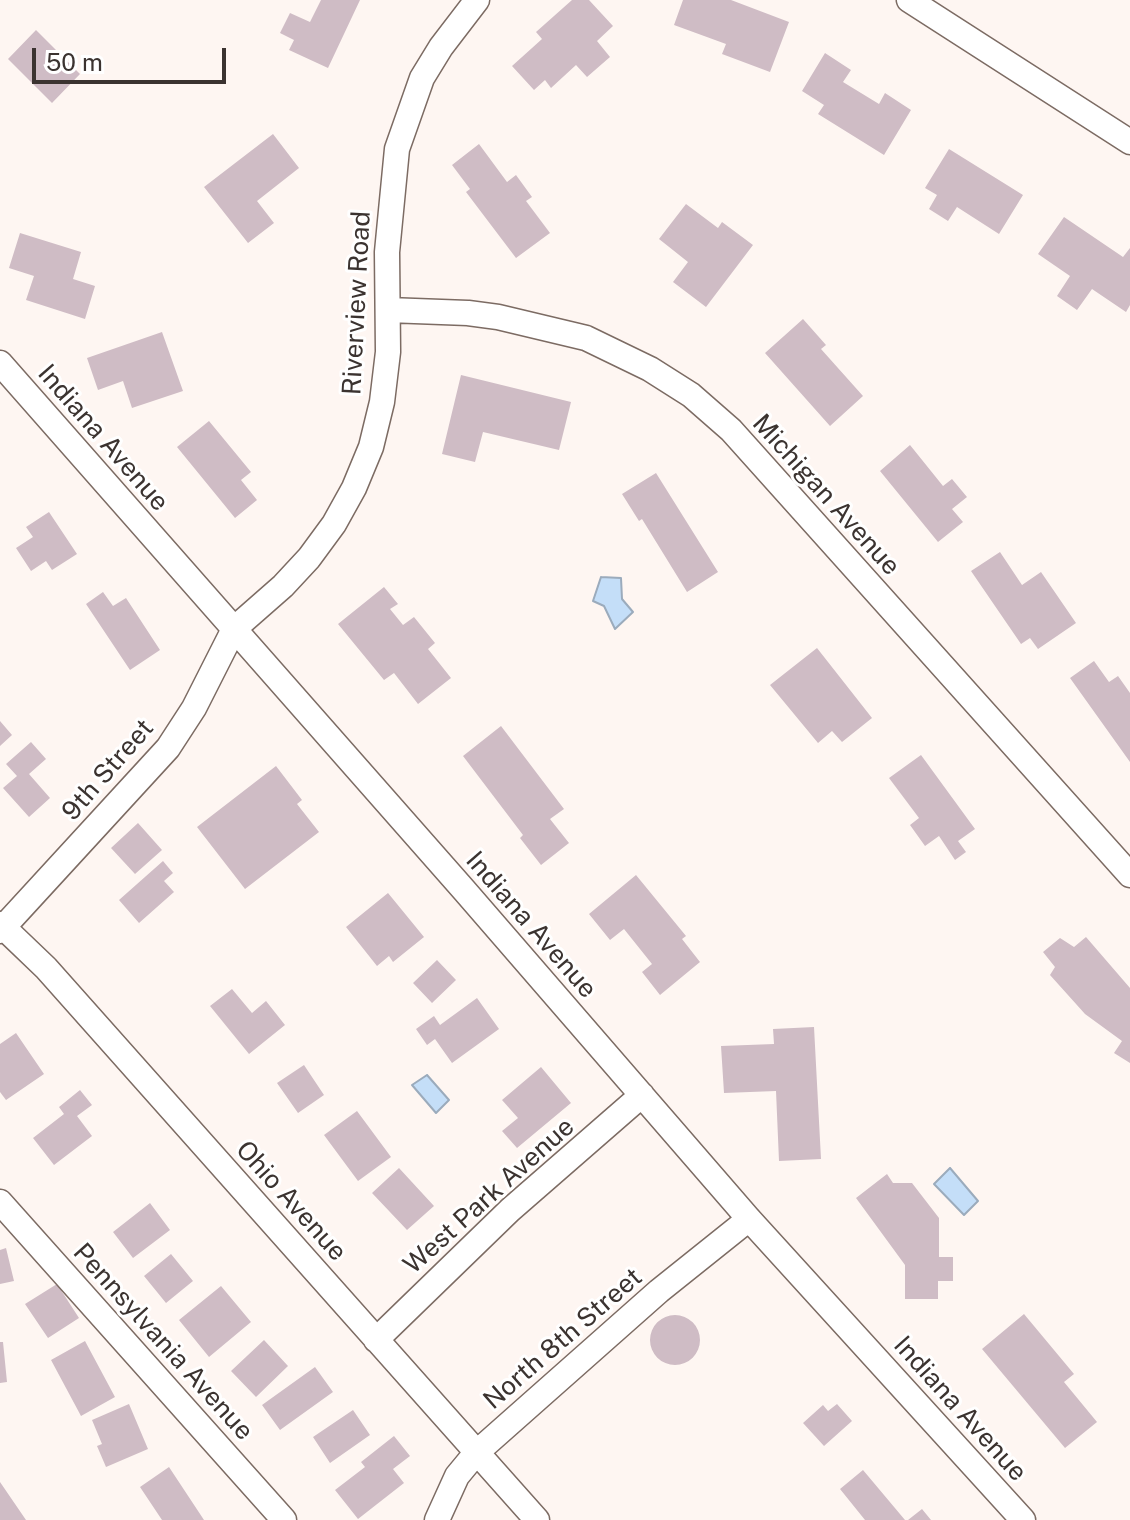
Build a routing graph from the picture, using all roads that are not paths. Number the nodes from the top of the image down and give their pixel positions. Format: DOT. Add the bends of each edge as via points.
graph roads {
  1 [pos="477,0"];
  2 [pos="909,0"];
  3 [pos="1130,142"];
  4 [pos="388,310"];
  5 [pos="0,363"];
  6 [pos="234,629"];
  7 [pos="1130,875"];
  8 [pos="1,928"];
  9 [pos="642,1095"];
  10 [pos="0,1202"];
  11 [pos="749,1219"];
  12 [pos="376,1340"];
  13 [pos="476,1453"];
  14 [pos="284,1520"];
  15 [pos="437,1520"];
  16 [pos="537,1520"];
  17 [pos="1023,1520"];
  1 -- 4 [label="street, Riverview Road" via="422,78 397,149 387,252"];
  2 -- 3 [label="street"];
  4 -- 6 [label="street, Riverview Road" via="382,402 354,488 309,558"];
  4 -- 7 [label="street, Michigan Avenue" via="468,313 571,334 610,348 691,395 731,430"];
  5 -- 6 [label="street, Indiana Avenue"];
  6 -- 8 [label="street, 9th Street" via="168,748"];
  6 -- 9 [label="street, Indiana Avenue"];
  8 -- 12 [label="street, Ohio Avenue" via="46,968"];
  9 -- 11 [label="street, Indiana Avenue"];
  9 -- 12 [label="street, West Park Avenue" via="510,1210"];
  10 -- 14 [label="street, Pennsylvania Avenue"];
  11 -- 13 [label="street, North 8th Street"];
  11 -- 17 [label="street, Indiana Avenue"];
  12 -- 13 [label="street, Ohio Avenue"];
  13 -- 15 [label="street, North 8th Street" via="457,1476"];
  13 -- 16 [label="street, Ohio Avenue"];
}
